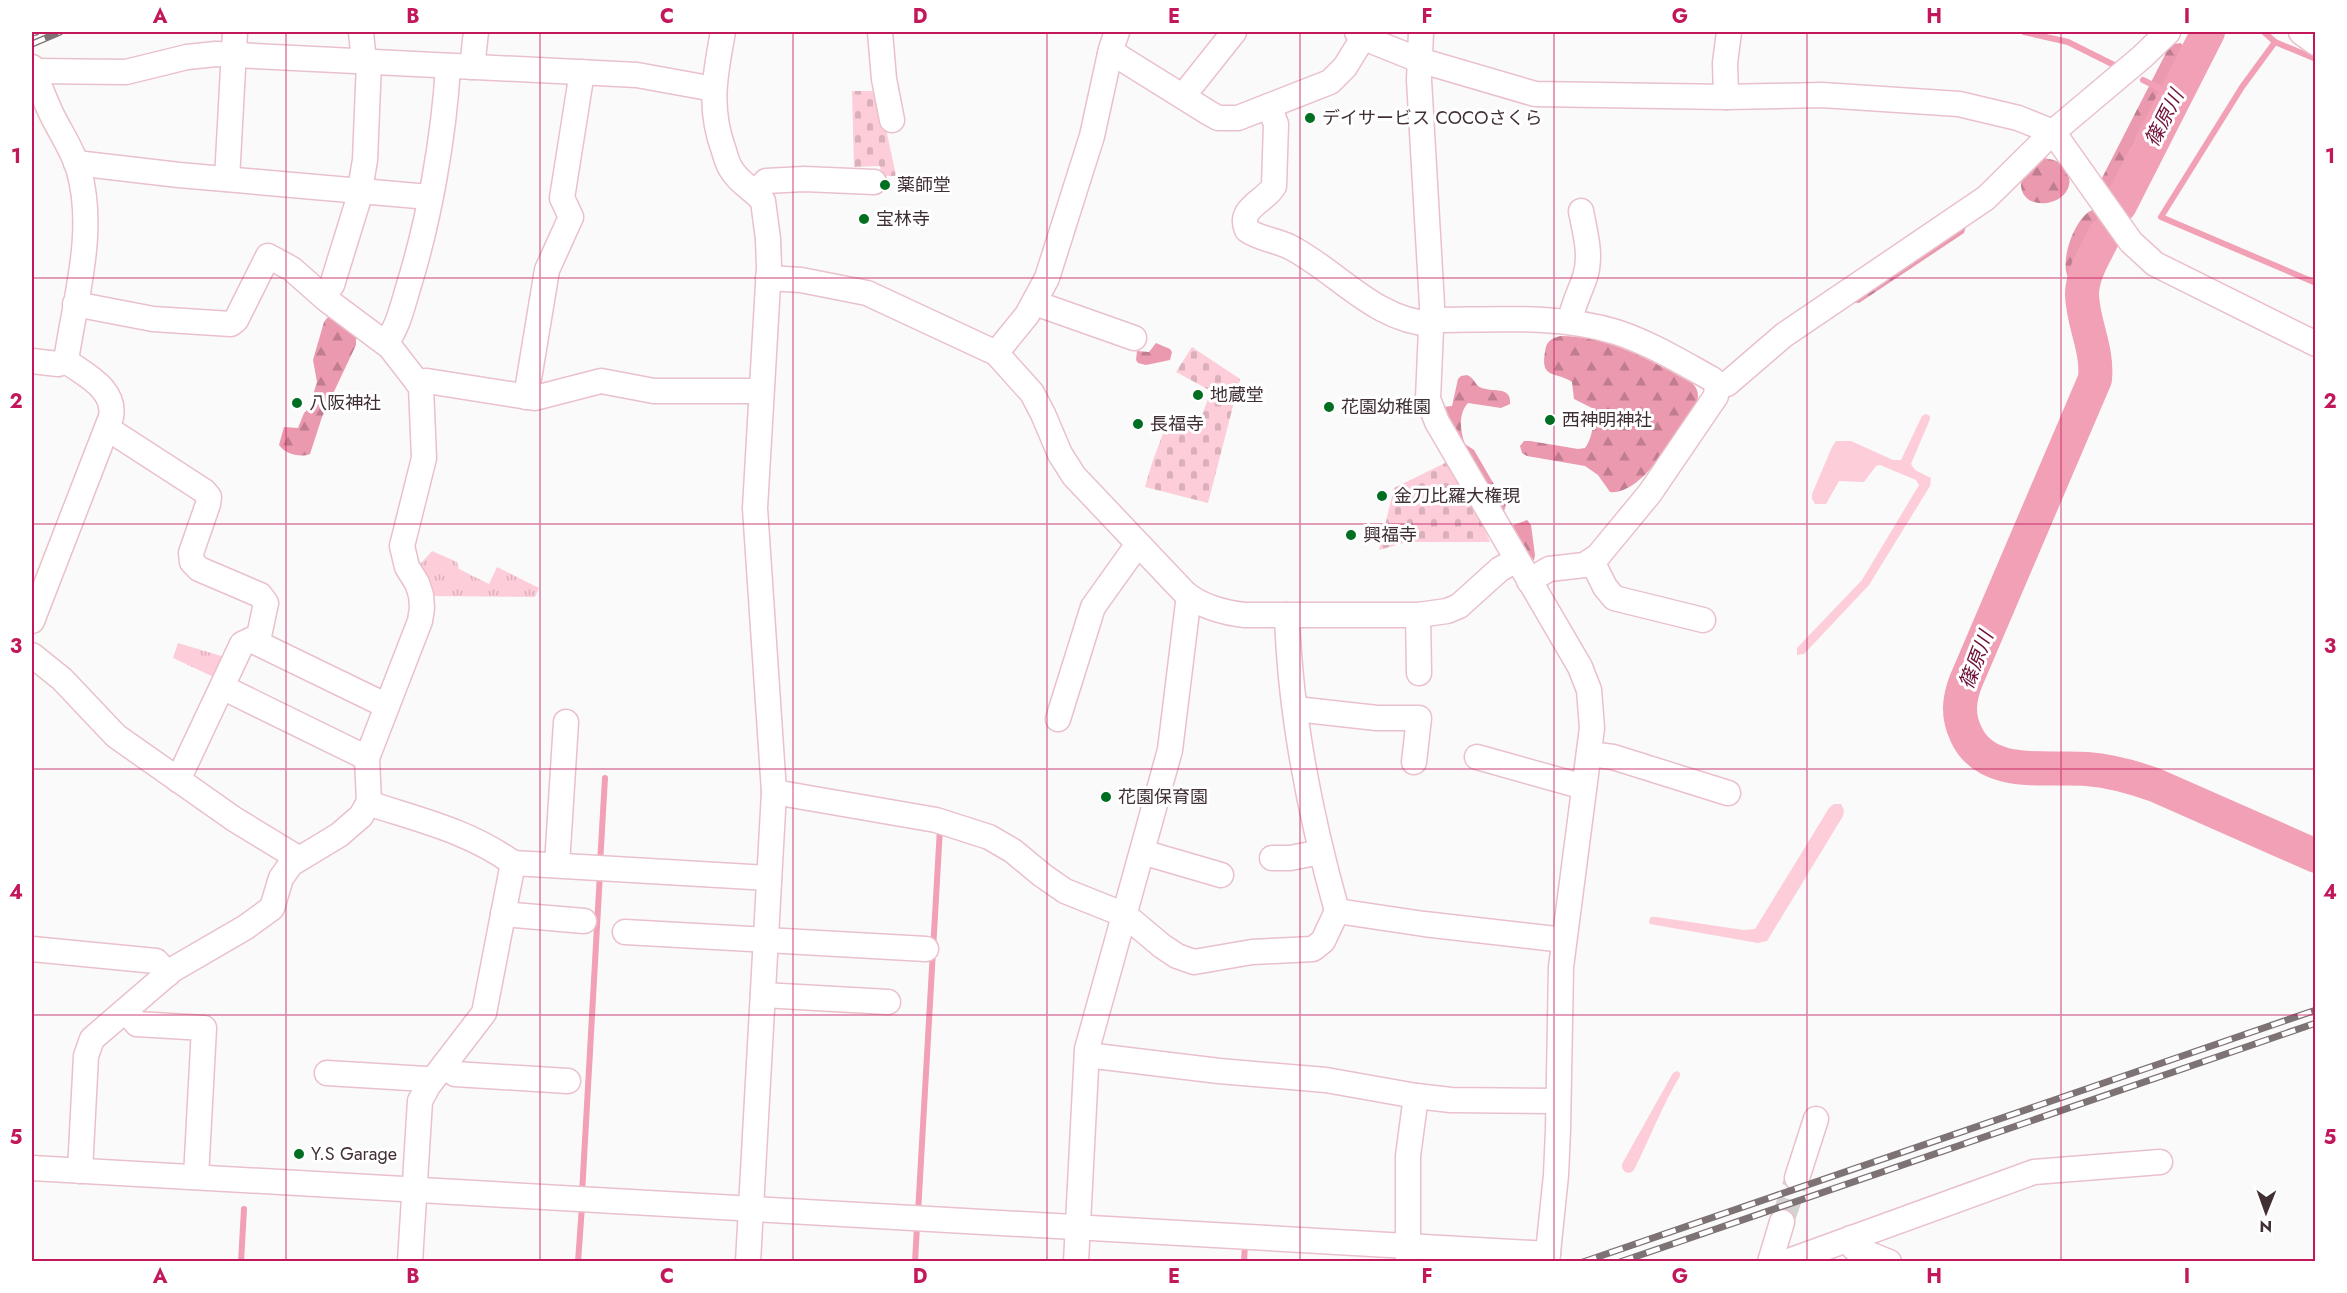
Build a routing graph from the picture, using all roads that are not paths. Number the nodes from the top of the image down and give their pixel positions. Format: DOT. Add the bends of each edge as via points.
graph roads {
  1 [pos="235,32"];
  2 [pos="361,32"];
  3 [pos="476,32"];
  4 [pos="723,32"];
  5 [pos="880,32"];
  6 [pos="1421,32"];
  7 [pos="1729,32"];
  8 [pos="2168,32"];
  9 [pos="1361,34"];
  10 [pos="1229,38"];
  11 [pos="1114,43"];
  12 [pos="235,56"];
  13 [pos="1419,60"];
  14 [pos="367,62"];
  15 [pos="448,66"];
  16 [pos="472,67"];
  17 [pos="32,69"];
  18 [pos="582,72"];
  19 [pos="714,89"];
  20 [pos="1183,96"];
  21 [pos="1725,97"];
  22 [pos="1269,106"];
  23 [pos="892,120"];
  24 [pos="2053,132"];
  25 [pos="76,164"];
  26 [pos="227,179"];
  27 [pos="874,182"];
  28 [pos="360,190"];
  29 [pos="756,194"];
  30 [pos="429,197"];
  31 [pos="1581,212"];
  32 [pos="768,278"];
  33 [pos="322,296"];
  34 [pos="1035,303"];
  35 [pos="75,304"];
  36 [pos="1432,322"];
  37 [pos="1570,322"];
  38 [pos="1134,338"];
  39 [pos="386,343"];
  40 [pos="2316,344"];
  41 [pos="996,353"];
  42 [pos="66,361"];
  43 [pos="32,362"];
  44 [pos="417,382"];
  45 [pos="1717,386"];
  46 [pos="761,391"];
  47 [pos="526,397"];
  48 [pos="106,431"];
  49 [pos="1138,544"];
  50 [pos="1517,560"];
  51 [pos="1592,561"];
  52 [pos="1529,581"];
  53 [pos="1191,598"];
  54 [pos="1287,615"];
  55 [pos="1418,615"];
  56 [pos="1703,620"];
  57 [pos="32,621"];
  58 [pos="251,640"];
  59 [pos="32,655"];
  60 [pos="1419,673"];
  61 [pos="222,687"];
  62 [pos="387,706"];
  63 [pos="1296,709"];
  64 [pos="1058,719"];
  65 [pos="566,722"];
  66 [pos="1589,754"];
  67 [pos="1477,757"];
  68 [pos="367,758"];
  69 [pos="1414,762"];
  70 [pos="178,780"];
  71 [pos="1584,787"];
  72 [pos="774,792"];
  73 [pos="1728,793"];
  74 [pos="368,803"];
  75 [pos="1142,852"];
  76 [pos="1321,852"];
  77 [pos="298,858"];
  78 [pos="1272,858"];
  79 [pos="513,862"];
  80 [pos="557,865"];
  81 [pos="1221,875"];
  82 [pos="769,878"];
  83 [pos="1337,911"];
  84 [pos="503,914"];
  85 [pos="1125,915"];
  86 [pos="584,921"];
  87 [pos="625,932"];
  88 [pos="766,940"];
  89 [pos="1564,940"];
  90 [pos="926,948"];
  91 [pos="32,949"];
  92 [pos="168,974"];
  93 [pos="763,995"];
  94 [pos="888,1002"];
  95 [pos="127,1012"];
  96 [pos="1087,1055"];
  97 [pos="327,1074"];
  98 [pos="437,1074"];
  99 [pos="568,1081"];
  100 [pos="1416,1096"];
  101 [pos="1558,1101"];
  102 [pos="1816,1119"];
  103 [pos="2160,1162"];
  104 [pos="32,1168"];
  105 [pos="80,1171"];
  106 [pos="196,1178"];
  107 [pos="1797,1178"];
  108 [pos="414,1190"];
  109 [pos="751,1210"];
  110 [pos="1782,1222"];
  111 [pos="1077,1229"];
  112 [pos="1851,1238"];
  113 [pos="1409,1254"];
  114 [pos="1547,1258"];
  115 [pos="410,1262"];
  116 [pos="748,1262"];
  117 [pos="1076,1262"];
  118 [pos="1770,1262"];
  119 [pos="1786,1262"];
  120 [pos="1888,1262"];
  1 -- 12 [label="street"];
  2 -- 14 [label="street"];
  3 -- 16 [label="street"];
  4 -- 19 [label="street"];
  5 -- 23 [label="street"];
  6 -- 13 [label="street"];
  7 -- 21 [label="street"];
  8 -- 24 [label="street"];
  9 -- 13 [label="street"];
  9 -- 22 [label="street" via="1346,67 1330,82"];
  10 -- 20 [label="street"];
  11 -- 20 [label="street" via="1116,55"];
  11 -- 34 [label="street" via="1086,158 1047,278"];
  12 -- 14 [label="street"];
  12 -- 17 [label="street" via="201,54 126,72"];
  12 -- 26 [label="street"];
  13 -- 21 [label="street" via="1535,94"];
  13 -- 36 [label="street"];
  14 -- 15 [label="street"];
  14 -- 28 [label="street" via="367,148"];
  15 -- 16 [label="street"];
  15 -- 30 [label="street"];
  16 -- 18 [label="street"];
  17 -- 25 [label="street"];
  18 -- 19 [label="street" via="650,77"];
  18 -- 47 [label="street" via="562,198 572,217 547,270"];
  19 -- 29 [label="street" via="714,119 728,164"];
  20 -- 22 [label="street" via="1209,113 1228,119"];
  21 -- 24 [label="street" via="1803,94 1959,104 2008,115"];
  22 -- 36 [label="street" via="1276,123 1274,186 1249,210 1246,230 1290,247 1354,293 1404,319"];
  24 -- 40 [label="street" via="2142,254 2170,272"];
  24 -- 45 [label="street" via="1986,198 1793,328 1727,384"];
  25 -- 26 [label="street"];
  25 -- 35 [label="street" via="83,187 86,226"];
  26 -- 28 [label="street"];
  27 -- 29 [label="street" via="766,181"];
  28 -- 30 [label="street"];
  28 -- 33 [label="street" via="332,285"];
  29 -- 32 [label="street" via="765,209"];
  30 -- 39 [label="street" via="415,266 395,330"];
  31 -- 37 [label="street" via="1589,258"];
  32 -- 41 [label="street" via="867,293"];
  32 -- 46 [label="street"];
  33 -- 35 [label="street" via="292,269 268,256 231,324 153,319"];
  33 -- 39 [label="street"];
  34 -- 38 [label="street"];
  34 -- 41 [label="street"];
  35 -- 42 [label="street"];
  36 -- 37 [label="street"];
  36 -- 50 [label="street" via="1428,386 1431,411"];
  37 -- 45 [label="street" via="1637,339 1712,379"];
  39 -- 44 [label="street"];
  41 -- 49 [label="street" via="1032,393 1066,466"];
  42 -- 43 [label="street"];
  42 -- 48 [label="street" via="110,398 113,407"];
  44 -- 47 [label="street"];
  44 -- 62 [label="street" via="421,387 424,458 402,546 421,595 422,608"];
  45 -- 51 [label="street" via="1716,396 1650,493"];
  46 -- 47 [label="street" via="654,391 601,381"];
  46 -- 72 [label="street" via="755,508"];
  48 -- 57 [label="street"];
  48 -- 58 [label="street" via="209,497 191,553 192,562 199,569 260,595 266,603 259,636"];
  49 -- 53 [label="street"];
  49 -- 64 [label="street" via="1093,607"];
  50 -- 52 [label="street"];
  50 -- 55 [label="street" via="1500,569 1459,606"];
  51 -- 52 [label="street" via="1550,569"];
  51 -- 56 [label="street" via="1614,598"];
  52 -- 66 [label="street" via="1585,678 1593,715"];
  53 -- 54 [label="street" via="1234,614"];
  53 -- 75 [label="street" via="1170,750"];
  54 -- 55 [label="street"];
  54 -- 63 [label="street"];
  55 -- 60 [label="street"];
  58 -- 61 [label="street" via="242,644"];
  58 -- 62 [label="street"];
  59 -- 70 [label="street" via="62,679 116,736"];
  61 -- 68 [label="street"];
  61 -- 70 [label="street"];
  62 -- 68 [label="street"];
  63 -- 69 [label="street" via="1377,718 1419,718"];
  63 -- 76 [label="street"];
  65 -- 80 [label="street"];
  66 -- 71 [label="street"];
  66 -- 73 [label="street" via="1613,757"];
  67 -- 71 [label="street"];
  68 -- 74 [label="street"];
  70 -- 77 [label="street"];
  71 -- 89 [label="street"];
  72 -- 82 [label="street"];
  72 -- 85 [label="street" via="936,820 976,832 1002,843 1065,891"];
  74 -- 77 [label="street" via="348,828"];
  74 -- 79 [label="street" via="490,846"];
  75 -- 81 [label="street"];
  75 -- 85 [label="street"];
  76 -- 78 [label="street"];
  76 -- 83 [label="street"];
  77 -- 92 [label="street" via="285,870 272,908"];
  79 -- 80 [label="street"];
  79 -- 84 [label="street"];
  80 -- 82 [label="street"];
  82 -- 88 [label="street"];
  83 -- 85 [label="street" via="1323,940 1313,950 1252,952 1202,962 1177,956"];
  83 -- 89 [label="street"];
  84 -- 86 [label="street"];
  84 -- 98 [label="street" via="484,1013"];
  85 -- 96 [label="street"];
  87 -- 88 [label="street"];
  88 -- 90 [label="street"];
  88 -- 93 [label="street"];
  89 -- 101 [label="street"];
  91 -- 92 [label="street" via="156,961"];
  92 -- 95 [label="street"];
  93 -- 94 [label="street"];
  93 -- 109 [label="street"];
  95 -- 105 [label="street" via="99,1033 88,1047"];
  95 -- 106 [label="street" via="137,1023 204,1028"];
  96 -- 100 [label="street" via="1326,1080"];
  96 -- 111 [label="street"];
  97 -- 98 [label="street" via="426,1079"];
  98 -- 99 [label="street"];
  98 -- 108 [label="street" via="420,1101"];
  100 -- 101 [label="street"];
  100 -- 113 [label="street" via="1408,1156"];
  101 -- 114 [label="street" via="1556,1175"];
  102 -- 107 [label="street"];
  103 -- 112 [label="street" via="2034,1172"];
  104 -- 105 [label="street"];
  105 -- 106 [label="street"];
  106 -- 108 [label="street"];
  108 -- 109 [label="street"];
  108 -- 115 [label="street"];
  109 -- 111 [label="street"];
  109 -- 116 [label="street"];
  110 -- 118 [label="street"];
  111 -- 113 [label="street"];
  111 -- 117 [label="street"];
  112 -- 119 [label="street"];
  112 -- 120 [label="street" via="1854,1248"];
  113 -- 114 [label="street"];
}
